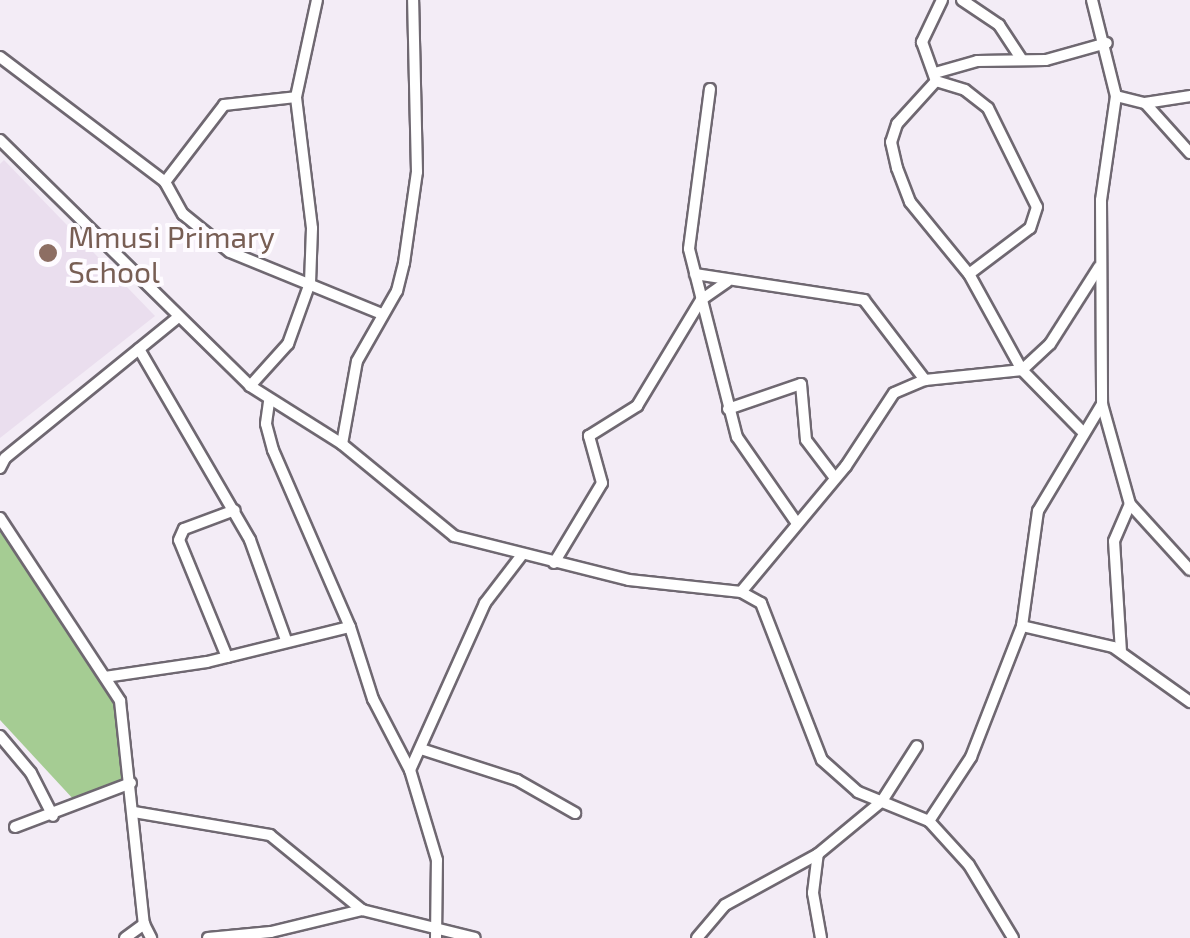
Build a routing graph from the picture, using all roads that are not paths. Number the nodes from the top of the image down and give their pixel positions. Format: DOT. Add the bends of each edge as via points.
graph roads {
  1 [pos="317,0"];
  2 [pos="413,0"];
  3 [pos="942,0"];
  4 [pos="962,0"];
  5 [pos="1092,0"];
  6 [pos="1107,44"];
  7 [pos="0,57"];
  8 [pos="1022,60"];
  9 [pos="935,77"];
  10 [pos="710,90"];
  11 [pos="1116,96"];
  12 [pos="1190,96"];
  13 [pos="296,97"];
  14 [pos="1145,103"];
  15 [pos="0,140"];
  16 [pos="1190,153"];
  17 [pos="165,182"];
  18 [pos="1100,266"];
  19 [pos="695,274"];
  20 [pos="969,274"];
  21 [pos="727,282"];
  22 [pos="310,283"];
  23 [pos="700,300"];
  24 [pos="382,314"];
  25 [pos="177,318"];
  26 [pos="138,350"];
  27 [pos="1022,370"];
  28 [pos="925,380"];
  29 [pos="250,386"];
  30 [pos="269,402"];
  31 [pos="1102,404"];
  32 [pos="728,409"];
  33 [pos="1082,430"];
  34 [pos="342,444"];
  35 [pos="2,462"];
  36 [pos="835,478"];
  37 [pos="1130,504"];
  38 [pos="235,510"];
  39 [pos="0,518"];
  40 [pos="796,522"];
  41 [pos="522,556"];
  42 [pos="554,564"];
  43 [pos="1190,570"];
  44 [pos="740,592"];
  45 [pos="1022,626"];
  46 [pos="350,627"];
  47 [pos="286,640"];
  48 [pos="1121,652"];
  49 [pos="228,657"];
  50 [pos="106,677"];
  51 [pos="1190,702"];
  52 [pos="0,736"];
  53 [pos="917,746"];
  54 [pos="420,748"];
  55 [pos="410,770"];
  56 [pos="131,784"];
  57 [pos="882,801"];
  58 [pos="134,812"];
  59 [pos="575,813"];
  60 [pos="54,816"];
  61 [pos="929,821"];
  62 [pos="15,828"];
  63 [pos="818,854"];
  64 [pos="362,910"];
  65 [pos="144,924"];
  66 [pos="435,925"];
  67 [pos="270,935"];
  68 [pos="702,936"];
  69 [pos="125,938"];
  70 [pos="150,938"];
  71 [pos="208,938"];
  72 [pos="436,938"];
  73 [pos="475,938"];
  74 [pos="821,938"];
  75 [pos="1013,938"];
  1 -- 13 [label="street"];
  2 -- 24 [label="street" via="417,172 404,263"];
  3 -- 9 [label="street" via="922,42"];
  4 -- 8 [label="street" via="999,25"];
  5 -- 6 [label="street"];
  6 -- 8 [label="street"];
  6 -- 11 [label="street"];
  7 -- 17 [label="street"];
  8 -- 9 [label="street" via="977,62"];
  9 -- 20 [label="street" via="897,124 892,151 910,202"];
  9 -- 20 [label="street" via="988,108 1037,207 1030,228"];
  10 -- 19 [label="street" via="689,249"];
  11 -- 14 [label="street"];
  11 -- 18 [label="street" via="1102,180"];
  12 -- 14 [label="street"];
  13 -- 17 [label="street" via="224,105"];
  13 -- 22 [label="street" via="312,228"];
  14 -- 16 [label="street"];
  15 -- 25 [label="street"];
  17 -- 22 [label="street" via="183,214 230,252"];
  18 -- 27 [label="street" via="1050,344"];
  18 -- 31 [label="street"];
  19 -- 21 [label="street"];
  19 -- 23 [label="street"];
  20 -- 27 [label="street"];
  21 -- 23 [label="street"];
  21 -- 28 [label="street" via="864,300"];
  22 -- 24 [label="street"];
  22 -- 29 [label="street" via="288,344"];
  23 -- 32 [label="street"];
  23 -- 42 [label="street" via="637,406 588,436 602,483"];
  24 -- 34 [label="street" via="357,361"];
  25 -- 26 [label="street"];
  25 -- 29 [label="street"];
  26 -- 35 [label="street"];
  26 -- 38 [label="street"];
  27 -- 28 [label="street"];
  27 -- 33 [label="street"];
  28 -- 36 [label="street" via="888,399"];
  29 -- 30 [label="street"];
  30 -- 34 [label="street"];
  30 -- 46 [label="street" via="273,450"];
  31 -- 33 [label="street"];
  31 -- 37 [label="street"];
  32 -- 36 [label="street" via="801,384 806,440"];
  32 -- 40 [label="street" via="746,459"];
  33 -- 45 [label="street" via="1038,511"];
  34 -- 41 [label="street" via="454,536"];
  36 -- 40 [label="street"];
  37 -- 43 [label="street"];
  37 -- 48 [label="street" via="1114,541"];
  38 -- 47 [label="street"];
  38 -- 49 [label="street" via="184,528 179,540"];
  39 -- 50 [label="street"];
  40 -- 44 [label="street"];
  41 -- 42 [label="street"];
  41 -- 54 [label="street" via="485,603"];
  42 -- 44 [label="street"];
  44 -- 57 [label="street" via="761,604 770,619 822,760 838,779"];
  45 -- 48 [label="street"];
  45 -- 61 [label="street" via="965,768"];
  46 -- 47 [label="street"];
  46 -- 55 [label="street" via="373,698"];
  47 -- 49 [label="street"];
  48 -- 51 [label="street"];
  49 -- 50 [label="street"];
  50 -- 56 [label="street" via="120,701"];
  52 -- 60 [label="street"];
  53 -- 57 [label="street"];
  54 -- 55 [label="street"];
  54 -- 59 [label="street" via="518,780"];
  55 -- 66 [label="street" via="437,860"];
  56 -- 58 [label="street"];
  56 -- 60 [label="street"];
  57 -- 61 [label="street"];
  57 -- 63 [label="street"];
  58 -- 64 [label="street" via="270,835"];
  58 -- 65 [label="street"];
  60 -- 62 [label="street"];
  61 -- 75 [label="street" via="969,865"];
  63 -- 68 [label="street" via="725,905"];
  63 -- 74 [label="street" via="813,893"];
  64 -- 66 [label="street"];
  64 -- 67 [label="street"];
  65 -- 69 [label="street"];
  65 -- 70 [label="street"];
  66 -- 72 [label="street"];
  66 -- 73 [label="street"];
  67 -- 71 [label="street"];
}
